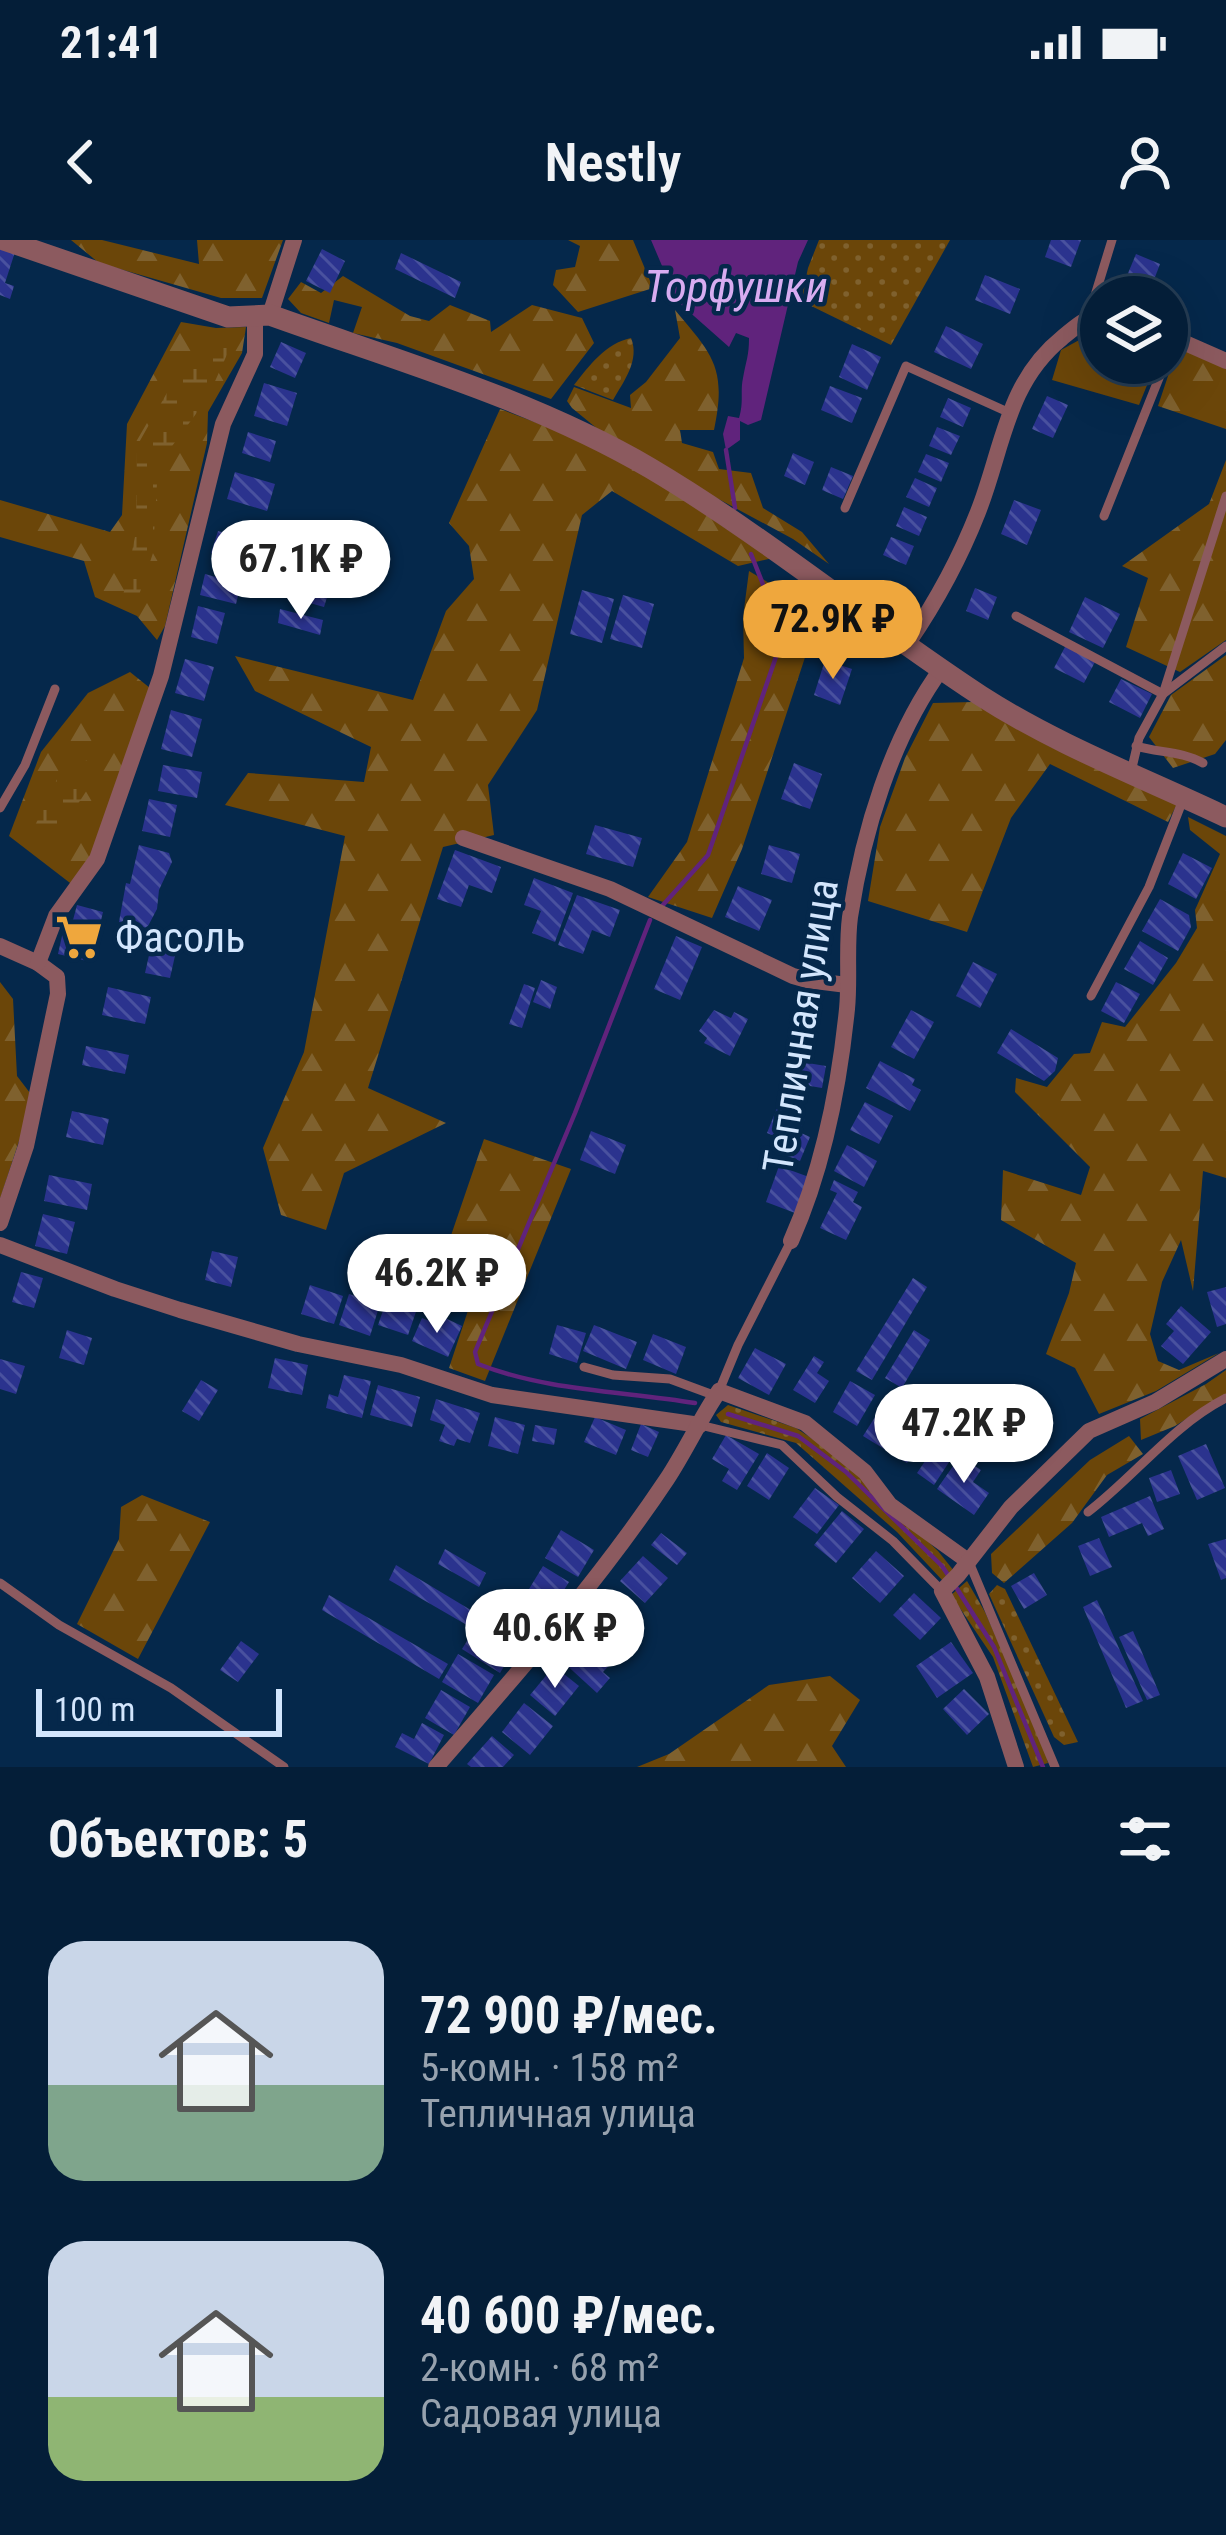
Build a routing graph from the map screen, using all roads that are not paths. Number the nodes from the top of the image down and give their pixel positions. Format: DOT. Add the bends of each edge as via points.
graph roads {
  1 [pos="4,240"];
  2 [pos="294,240"];
  3 [pos="1112,240"];
  4 [pos="1104,276"];
  5 [pos="262,315"];
  6 [pos="1080,327"];
  7 [pos="1188,344"];
  8 [pos="1226,361"];
  9 [pos="1156,384"];
  10 [pos="1010,413"];
  11 [pos="1226,496"];
  12 [pos="845,508"];
  13 [pos="1104,516"];
  14 [pos="1016,616"];
  15 [pos="908,643"];
  16 [pos="1226,646"];
  17 [pos="942,668"];
  18 [pos="55,688"];
  19 [pos="1163,694"];
  20 [pos="1136,746"];
  21 [pos="1203,763"];
  22 [pos="1131,772"];
  23 [pos="1184,797"];
  24 [pos="0,808"];
  25 [pos="1226,817"];
  26 [pos="463,838"];
  27 [pos="0,946"];
  28 [pos="38,963"];
  29 [pos="847,985"];
  30 [pos="1091,996"];
  31 [pos="0,1222"];
  32 [pos="790,1241"];
  33 [pos="0,1245"];
  34 [pos="1226,1360"];
  35 [pos="584,1367"];
  36 [pos="717,1394"];
  37 [pos="1226,1398"];
  38 [pos="700,1425"];
  39 [pos="1088,1512"];
  40 [pos="954,1578"];
  41 [pos="0,1583"];
  42 [pos="284,1767"];
  43 [pos="436,1767"];
  44 [pos="1016,1767"];
  45 [pos="1055,1767"];
  1 -- 5 [label="street" via="228,317"];
  2 -- 5 [label="street"];
  3 -- 4 [label="lane"];
  5 -- 15 [label="street" via="551,417 650,468"];
  5 -- 28 [label="street" via="255,354 224,424 161,676 97,859 56,916"];
  6 -- 10 [label="street" via="1046,351"];
  7 -- 8 [label="street"];
  9 -- 13 [label="lane"];
  10 -- 12 [label="lane" via="905,366"];
  10 -- 15 [label="street" via="978,513"];
  11 -- 19 [label="lane"];
  14 -- 19 [label="lane"];
  15 -- 17 [label="street"];
  16 -- 19 [label="lane"];
  17 -- 22 [label="street" via="1027,723"];
  17 -- 29 [label="street, Тепличная улица" via="882,789 850,920"];
  18 -- 24 [label="lane"];
  19 -- 20 [label="lane"];
  20 -- 21 [label="lane"];
  20 -- 22 [label="lane"];
  22 -- 23 [label="street"];
  23 -- 25 [label="street"];
  23 -- 30 [label="lane" via="1149,887"];
  26 -- 29 [label="street" via="610,889 793,976"];
  27 -- 28 [label="street"];
  28 -- 31 [label="street" via="57,977 58,994 26,1146"];
  29 -- 32 [label="street, Тепличная улица" via="831,1113"];
  32 -- 36 [label="lane, Тепличная улица"];
  33 -- 38 [label="street" via="180,1310 492,1395"];
  34 -- 40 [label="street" via="1089,1431 1011,1507"];
  35 -- 36 [label="lane"];
  36 -- 38 [label="street"];
  36 -- 40 [label="street" via="805,1424 865,1472"];
  37 -- 39 [label="lane"];
  38 -- 40 [label="lane" via="782,1444 836,1497"];
  38 -- 43 [label="street" via="558,1625"];
  40 -- 44 [label="street"];
  40 -- 45 [label="lane"];
  41 -- 42 [label="lane"];
}
